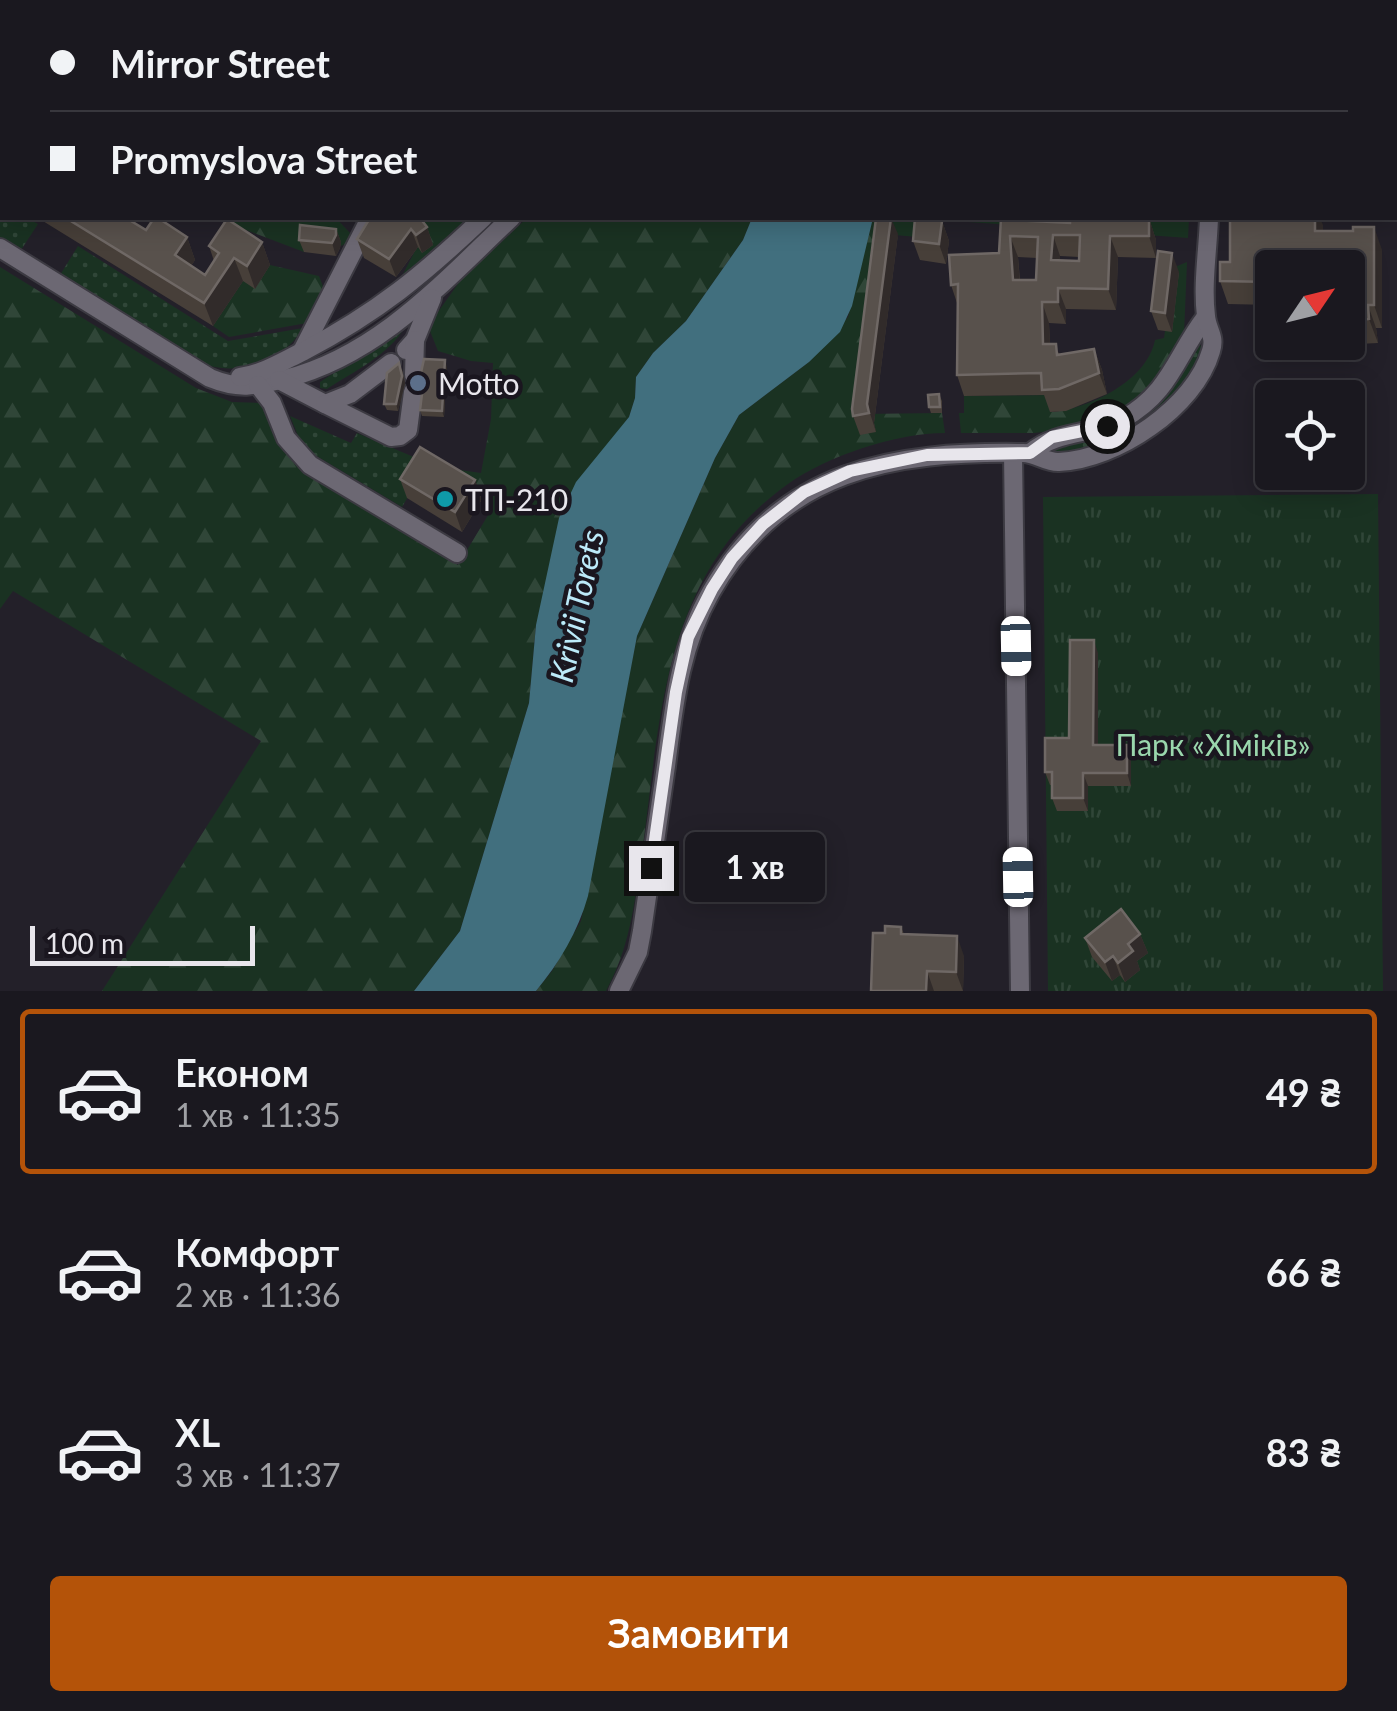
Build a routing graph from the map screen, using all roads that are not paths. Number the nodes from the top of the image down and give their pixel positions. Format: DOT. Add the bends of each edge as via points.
graph roads {
  1 [pos="369,220"];
  2 [pos="481,220"];
  3 [pos="509,220"];
  4 [pos="1209,220"];
  5 [pos="0,248"];
  6 [pos="438,287"];
  7 [pos="404,351"];
  8 [pos="302,352"];
  9 [pos="210,378"];
  10 [pos="279,380"];
  11 [pos="258,386"];
  12 [pos="325,404"];
  13 [pos="1022,453"];
  14 [pos="458,553"];
  15 [pos="618,991"];
  16 [pos="1020,991"];
  1 -- 8 [label="street"];
  2 -- 8 [label="street" via="382,306"];
  3 -- 6 [label="street"];
  4 -- 13 [label="street" via="1206,318 1174,372 1121,420 1052,437"];
  5 -- 9 [label="street"];
  6 -- 7 [label="street"];
  6 -- 10 [label="street" via="358,350"];
  7 -- 12 [label="street" via="350,394"];
  7 -- 12 [label="street" via="413,384 408,430 400,436"];
  8 -- 9 [label="street" via="254,376"];
  9 -- 11 [label="street" via="232,387"];
  10 -- 11 [label="street"];
  10 -- 12 [label="street"];
  11 -- 14 [label="street" via="297,454"];
  13 -- 15 [label="street" via="927,455 850,471 779,510 732,558 688,637 638,952"];
  13 -- 16 [label="street"];
}
